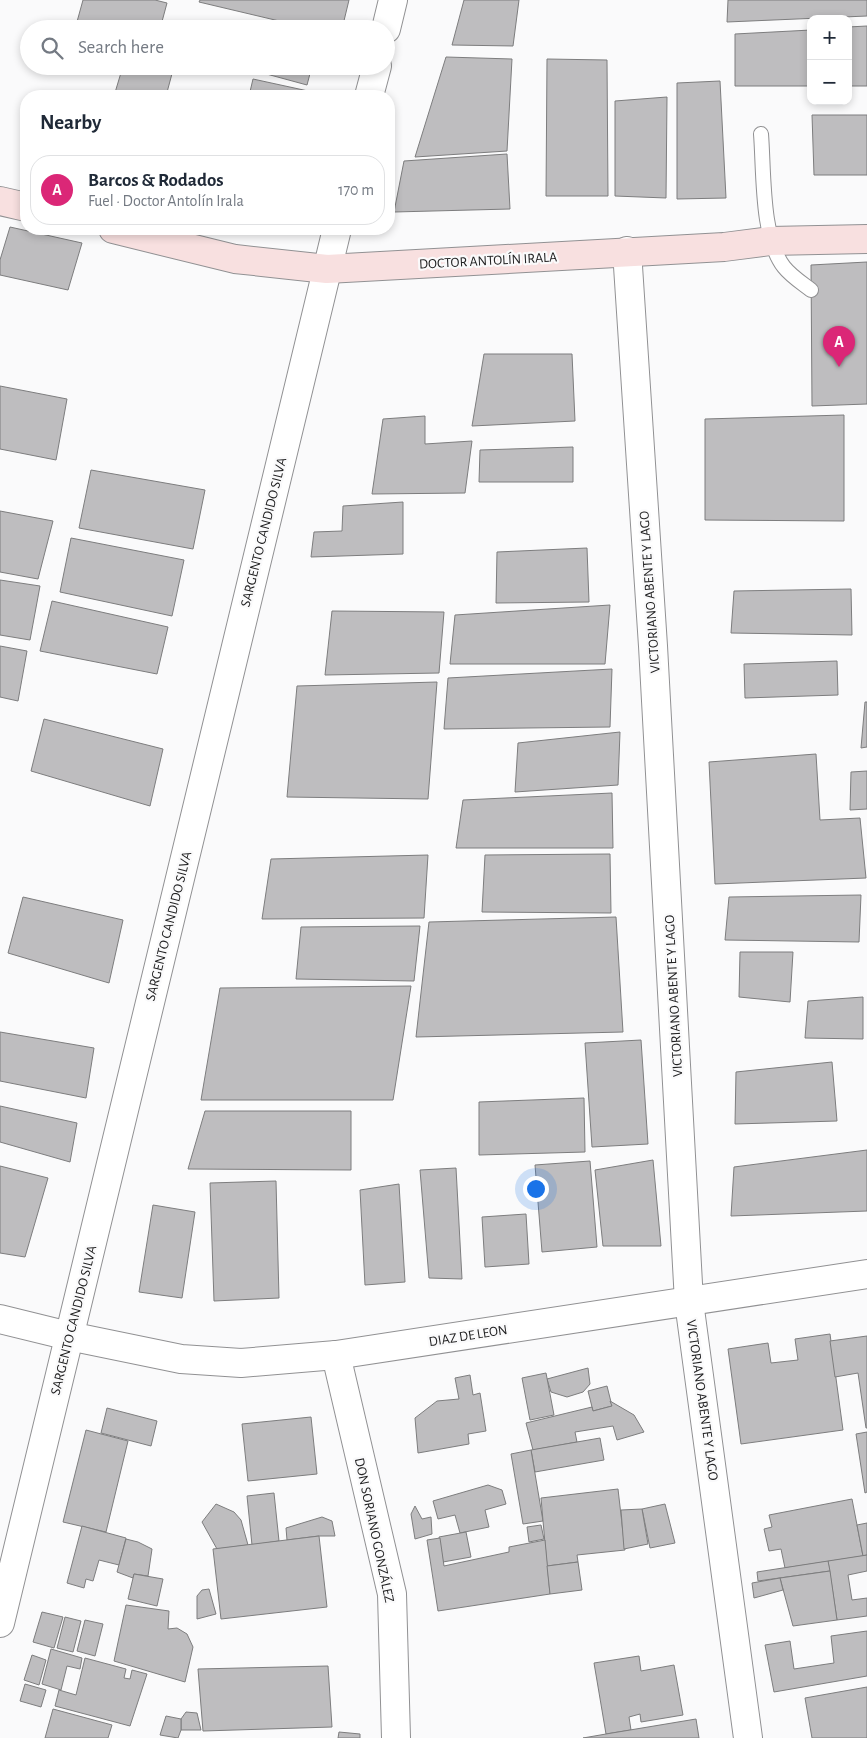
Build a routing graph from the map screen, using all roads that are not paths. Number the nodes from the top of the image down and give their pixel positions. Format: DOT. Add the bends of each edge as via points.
graph roads {
  1 [pos="393,0"];
  2 [pos="388,20"];
  3 [pos="375,75"];
  4 [pos="371,90"];
  5 [pos="761,134"];
  6 [pos="0,201"];
  7 [pos="20,206"];
  8 [pos="137,235"];
  9 [pos="336,235"];
  10 [pos="867,239"];
  11 [pos="770,241"];
  12 [pos="627,251"];
  13 [pos="327,269"];
  14 [pos="811,290"];
  15 [pos="867,1274"];
  16 [pos="690,1302"];
  17 [pos="0,1319"];
  18 [pos="69,1336"];
  19 [pos="336,1355"];
  20 [pos="0,1623"];
  21 [pos="396,1738"];
  22 [pos="748,1738"];
  1 -- 2 [label="street"];
  3 -- 4 [label="street"];
  5 -- 11 [label="lane"];
  6 -- 7 [label="street"];
  8 -- 13 [label="street, DOCTOR ANTOLÍN IRALA" via="235,259"];
  9 -- 13 [label="street, SARGENTO CANDIDO SILVA"];
  10 -- 11 [label="street, DOCTOR ANTOLÍN IRALA"];
  11 -- 12 [label="street, DOCTOR ANTOLÍN IRALA" via="724,247"];
  11 -- 14 [label="lane" via="784,267"];
  12 -- 13 [label="street, DOCTOR ANTOLÍN IRALA"];
  12 -- 16 [label="street, VICTORIANO ABENTE Y LAGO" via="654,656"];
  13 -- 18 [label="street, SARGENTO CANDIDO SILVA"];
  15 -- 16 [label="street, DIAZ DE LEON"];
  16 -- 19 [label="street, DIAZ DE LEON"];
  16 -- 22 [label="street, VICTORIANO ABENTE Y LAGO"];
  17 -- 18 [label="street, DIAZ DE LEON"];
  18 -- 19 [label="street, DIAZ DE LEON" via="181,1359 241,1362"];
  18 -- 20 [label="street, SARGENTO CANDIDO SILVA"];
  19 -- 21 [label="street, DON SORIANO GONZÁLEZ" via="392,1594"];
}
